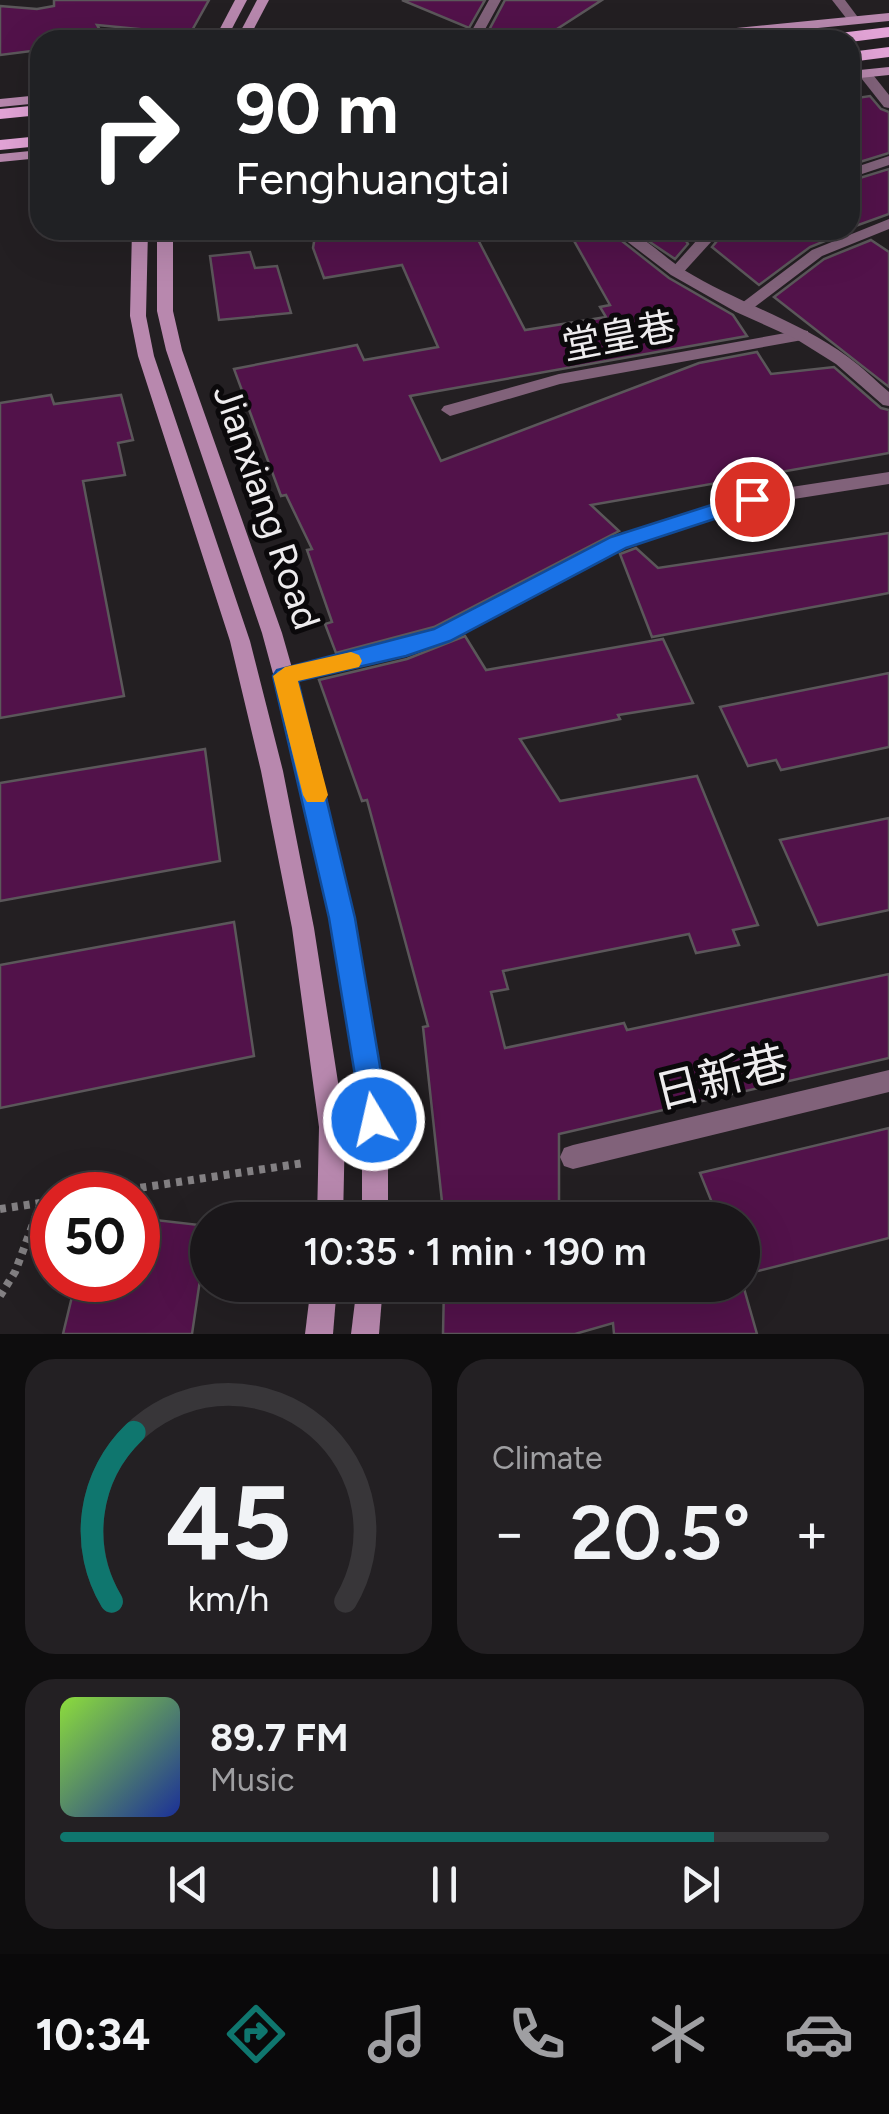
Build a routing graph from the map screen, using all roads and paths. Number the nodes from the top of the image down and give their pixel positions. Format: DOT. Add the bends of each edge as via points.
graph roads {
  1 [pos="241,0"];
  2 [pos="263,0"];
  3 [pos="494,0"];
  4 [pos="838,0"];
  5 [pos="889,17"];
  6 [pos="854,20"];
  7 [pos="225,30"];
  8 [pos="247,30"];
  9 [pos="477,30"];
  10 [pos="755,30"];
  11 [pos="889,32"];
  12 [pos="860,36"];
  13 [pos="889,52"];
  14 [pos="860,56"];
  15 [pos="889,71"];
  16 [pos="860,74"];
  17 [pos="860,77"];
  18 [pos="30,101"];
  19 [pos="0,103"];
  20 [pos="889,104"];
  21 [pos="30,111"];
  22 [pos="0,114"];
  23 [pos="30,142"];
  24 [pos="0,145"];
  25 [pos="30,155"];
  26 [pos="0,158"];
  27 [pos="889,160"];
  28 [pos="860,170"];
  29 [pos="889,224"];
  30 [pos="860,236"];
  31 [pos="140,240"];
  32 [pos="165,240"];
  33 [pos="633,240"];
  34 [pos="705,240"];
  35 [pos="849,240"];
  36 [pos="676,272"];
  37 [pos="742,309"];
  38 [pos="802,335"];
  39 [pos="889,401"];
  40 [pos="450,410"];
  41 [pos="889,478"];
  42 [pos="285,676"];
  43 [pos="889,1080"];
  44 [pos="574,1157"];
  45 [pos="331,1160"];
  46 [pos="160,1185"];
  47 [pos="330,1202"];
  48 [pos="375,1202"];
  49 [pos="30,1205"];
  50 [pos="0,1209"];
  51 [pos="30,1239"];
  52 [pos="0,1296"];
  53 [pos="322,1302"];
  54 [pos="368,1302"];
  55 [pos="319,1334"];
  56 [pos="365,1334"];
  1 -- 7 [label="main road"];
  2 -- 8 [label="main road"];
  3 -- 9 [label="street"];
  4 -- 6 [label="street"];
  5 -- 6 [label="main road"];
  6 -- 10 [label="main road"];
  11 -- 12 [label="main road"];
  13 -- 14 [label="main road"];
  15 -- 16 [label="main road"];
  17 -- 20 [label="street"];
  18 -- 19 [label="main road"];
  21 -- 22 [label="main road"];
  23 -- 24 [label="main road"];
  25 -- 26 [label="main road"];
  27 -- 28 [label="street"];
  29 -- 30 [label="street"];
  31 -- 45 [label="main road, Jianxiang Road" via="138,316 146,356 240,642 272,771 302,928 332,1127"];
  32 -- 42 [label="main road, Jianxiang Road" via="164,311 174,350"];
  33 -- 36 [label="street"];
  34 -- 36 [label="street"];
  35 -- 37 [label="street" via="817,253"];
  36 -- 37 [label="street"];
  37 -- 38 [label="street"];
  38 -- 39 [label="street"];
  38 -- 40 [label="street, 堂皇巷" via="559,378"];
  41 -- 42 [label="street" via="752,499 618,542 442,635"];
  42 -- 48 [label="main road, Jianxiang Road" via="342,918 374,1120"];
  43 -- 44 [label="street, 日新巷"];
  45 -- 46 [label="path"];
  45 -- 47 [label="main road, Jianxiang Road"];
  49 -- 50 [label="path"];
  51 -- 52 [label="path"];
  53 -- 55 [label="main road"];
  54 -- 56 [label="main road"];
}
